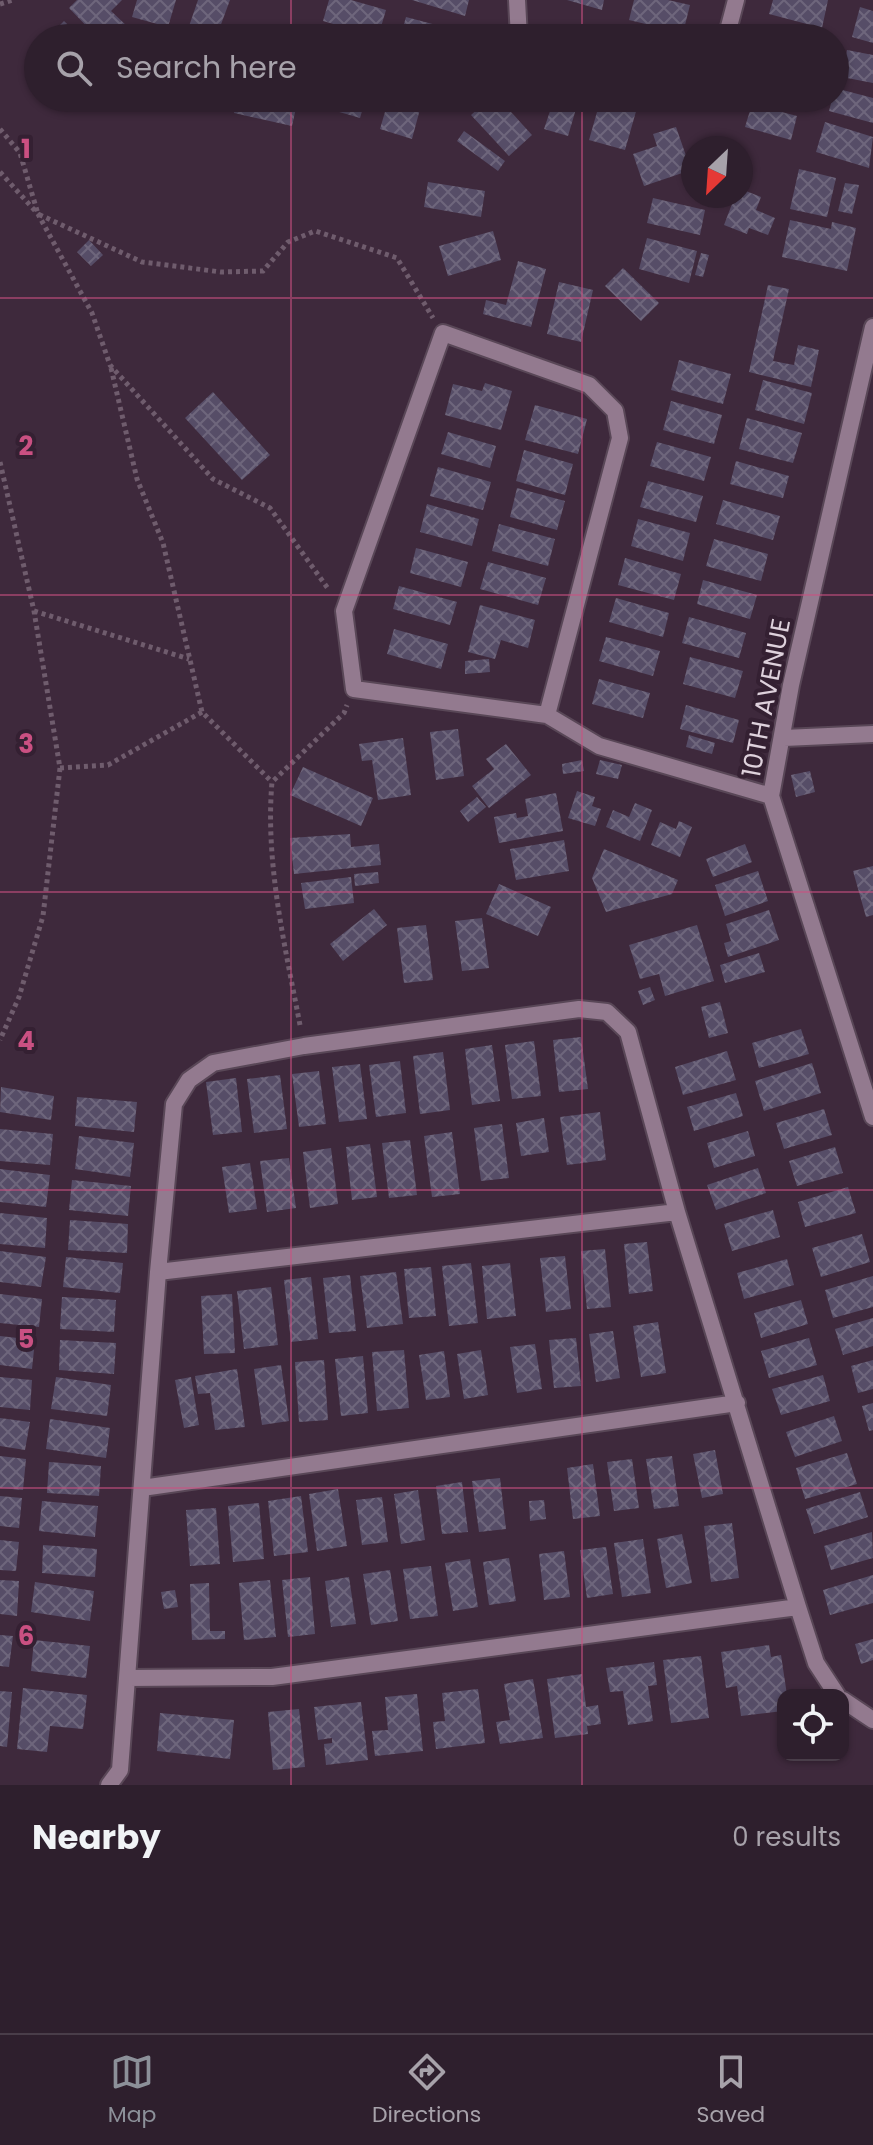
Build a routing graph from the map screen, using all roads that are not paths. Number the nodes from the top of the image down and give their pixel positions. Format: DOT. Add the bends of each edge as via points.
graph roads {
  1 [pos="517,0"];
  2 [pos="736,0"];
  3 [pos="518,24"];
  4 [pos="730,24"];
  5 [pos="873,327"];
  6 [pos="865,398"];
  7 [pos="547,715"];
  8 [pos="873,734"];
  9 [pos="784,738"];
  10 [pos="771,796"];
  11 [pos="873,1117"];
  12 [pos="677,1212"];
  13 [pos="158,1272"];
  14 [pos="737,1403"];
  15 [pos="142,1488"];
  16 [pos="798,1607"];
  17 [pos="127,1678"];
  18 [pos="833,1689"];
  19 [pos="849,1704"];
  20 [pos="873,1720"];
  21 [pos="109,1785"];
  1 -- 3 [label="street"];
  2 -- 4 [label="street"];
  5 -- 6 [label="street, 10TH AVENUE"];
  6 -- 9 [label="street, 10TH AVENUE" via="791,685"];
  7 -- 7 [label="street" via="620,438 615,411 589,385 443,333 344,611 354,689"];
  7 -- 10 [label="street" via="599,746"];
  8 -- 9 [label="street"];
  9 -- 10 [label="street, 10TH AVENUE"];
  10 -- 11 [label="street, 10TH AVENUE"];
  12 -- 13 [label="street"];
  12 -- 13 [label="street" via="628,1032 607,1012 579,1009 213,1063 189,1080 174,1104"];
  12 -- 14 [label="street"];
  13 -- 15 [label="street"];
  14 -- 15 [label="street"];
  14 -- 16 [label="street"];
  15 -- 17 [label="street"];
  16 -- 17 [label="street" via="272,1677"];
  16 -- 18 [label="street" via="816,1663"];
  17 -- 21 [label="street" via="120,1770"];
  19 -- 20 [label="street"];
}
